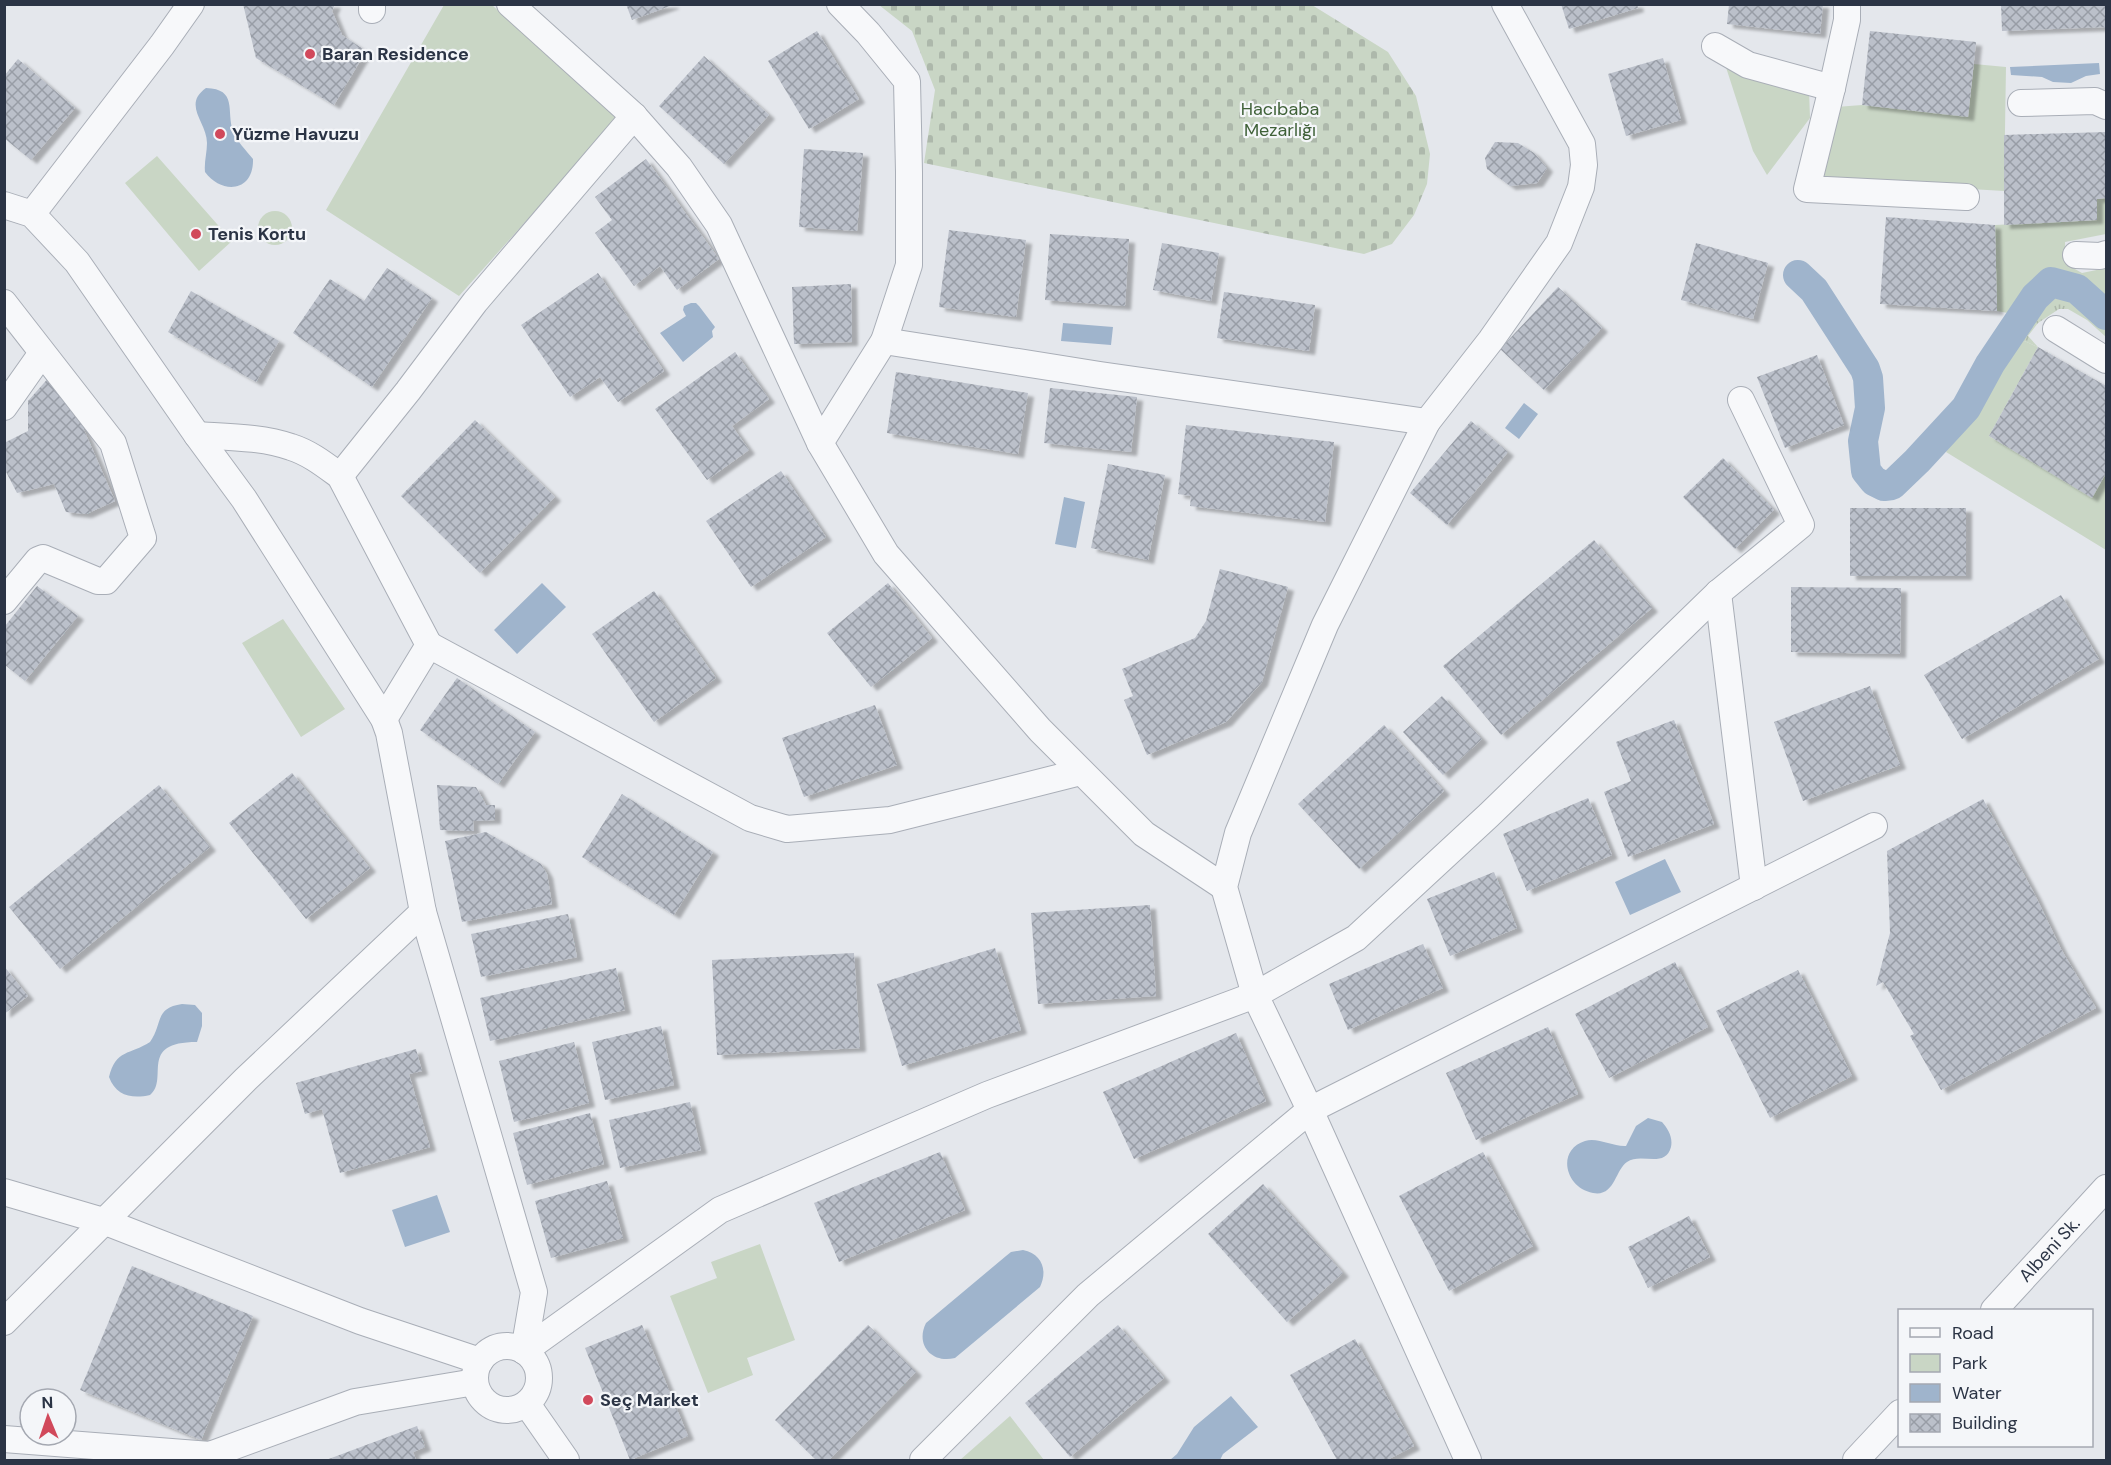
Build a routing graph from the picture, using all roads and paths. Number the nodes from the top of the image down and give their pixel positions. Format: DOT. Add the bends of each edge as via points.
graph roads {
  1 [pos="191,4"];
  2 [pos="510,4"];
  3 [pos="840,4"];
  4 [pos="1505,4"];
  5 [pos="1847,4"];
  6 [pos="1715,46"];
  7 [pos="1832,88"];
  8 [pos="2021,103"];
  9 [pos="2106,106"];
  10 [pos="634,116"];
  11 [pos="1965,197"];
  12 [pos="4,205"];
  13 [pos="32,214"];
  14 [pos="2106,254"];
  15 [pos="2076,255"];
  16 [pos="4,303"];
  17 [pos="2056,329"];
  18 [pos="884,341"];
  19 [pos="42,353"];
  20 [pos="2106,360"];
  21 [pos="1741,400"];
  22 [pos="4,407"];
  23 [pos="1427,422"];
  24 [pos="197,435"];
  25 [pos="820,443"];
  26 [pos="340,476"];
  27 [pos="1718,593"];
  28 [pos="4,602"];
  29 [pos="429,645"];
  30 [pos="384,719"];
  31 [pos="1081,772"];
  32 [pos="1874,826"];
  33 [pos="1224,887"];
  34 [pos="1754,887"];
  35 [pos="423,912"];
  36 [pos="1256,995"];
  37 [pos="1310,1110"];
  38 [pos="2106,1188"];
  39 [pos="4,1192"];
  40 [pos="103,1221"];
  41 [pos="1996,1309"];
  42 [pos="4,1322"];
  43 [pos="524,1351"];
  44 [pos="477,1372"];
  45 [pos="527,1404"];
  46 [pos="1898,1414"];
  47 [pos="4,1438"];
  48 [pos="212,1458"];
  49 [pos="566,1461"];
  50 [pos="923,1461"];
  51 [pos="1468,1461"];
  52 [pos="1856,1461"];
  1 -- 13 [label="street"];
  2 -- 10 [label="street"];
  3 -- 18 [label="street" via="907,81 909,265"];
  4 -- 23 [label="street" via="1582,144 1581,187 1559,243"];
  5 -- 7 [label="street"];
  6 -- 7 [label="street" via="1748,65"];
  7 -- 11 [label="street" via="1808,189"];
  8 -- 9 [label="street" via="2096,101"];
  10 -- 25 [label="street" via="679,167 719,225"];
  10 -- 26 [label="street" via="475,302"];
  12 -- 13 [label="street"];
  13 -- 24 [label="street" via="77,262"];
  14 -- 15 [label="street"];
  16 -- 19 [label="street"];
  17 -- 20 [label="street"];
  18 -- 23 [label="street"];
  18 -- 25 [label="street"];
  19 -- 22 [label="street"];
  19 -- 28 [label="street" via="113,443 143,538 106,581 47,559 38,560"];
  21 -- 27 [label="street" via="1801,525"];
  23 -- 33 [label="street" via="1325,625 1238,833"];
  24 -- 26 [label="street" via="293,447"];
  24 -- 30 [label="street" via="244,499"];
  25 -- 31 [label="street" via="886,554"];
  26 -- 29 [label="street"];
  27 -- 34 [label="street"];
  27 -- 36 [label="street" via="1490,815 1356,938"];
  29 -- 30 [label="street"];
  29 -- 31 [label="street" via="750,818 787,829 890,820"];
  30 -- 35 [label="street"];
  31 -- 33 [label="street" via="1144,834"];
  32 -- 34 [label="street"];
  33 -- 36 [label="street"];
  34 -- 37 [label="street"];
  35 -- 40 [label="street"];
  35 -- 43 [label="street" via="534,1292"];
  36 -- 37 [label="street"];
  36 -- 43 [label="street" via="987,1095 720,1210"];
  37 -- 50 [label="street" via="1088,1294"];
  37 -- 51 [label="street"];
  38 -- 41 [label="street, Albeni Sk."];
  39 -- 40 [label="street"];
  40 -- 42 [label="street"];
  40 -- 44 [label="street" via="360,1321"];
  43 -- 44 [label="street" via="505,1346 495,1348 486,1353"];
  43 -- 45 [label="street" via="540,1376 539,1386"];
  44 -- 45 [label="street" via="478,1393 494,1408 505,1411"];
  44 -- 48 [label="street" via="355,1402"];
  45 -- 49 [label="street"];
  46 -- 52 [label="street"];
  47 -- 48 [label="street"];
}
